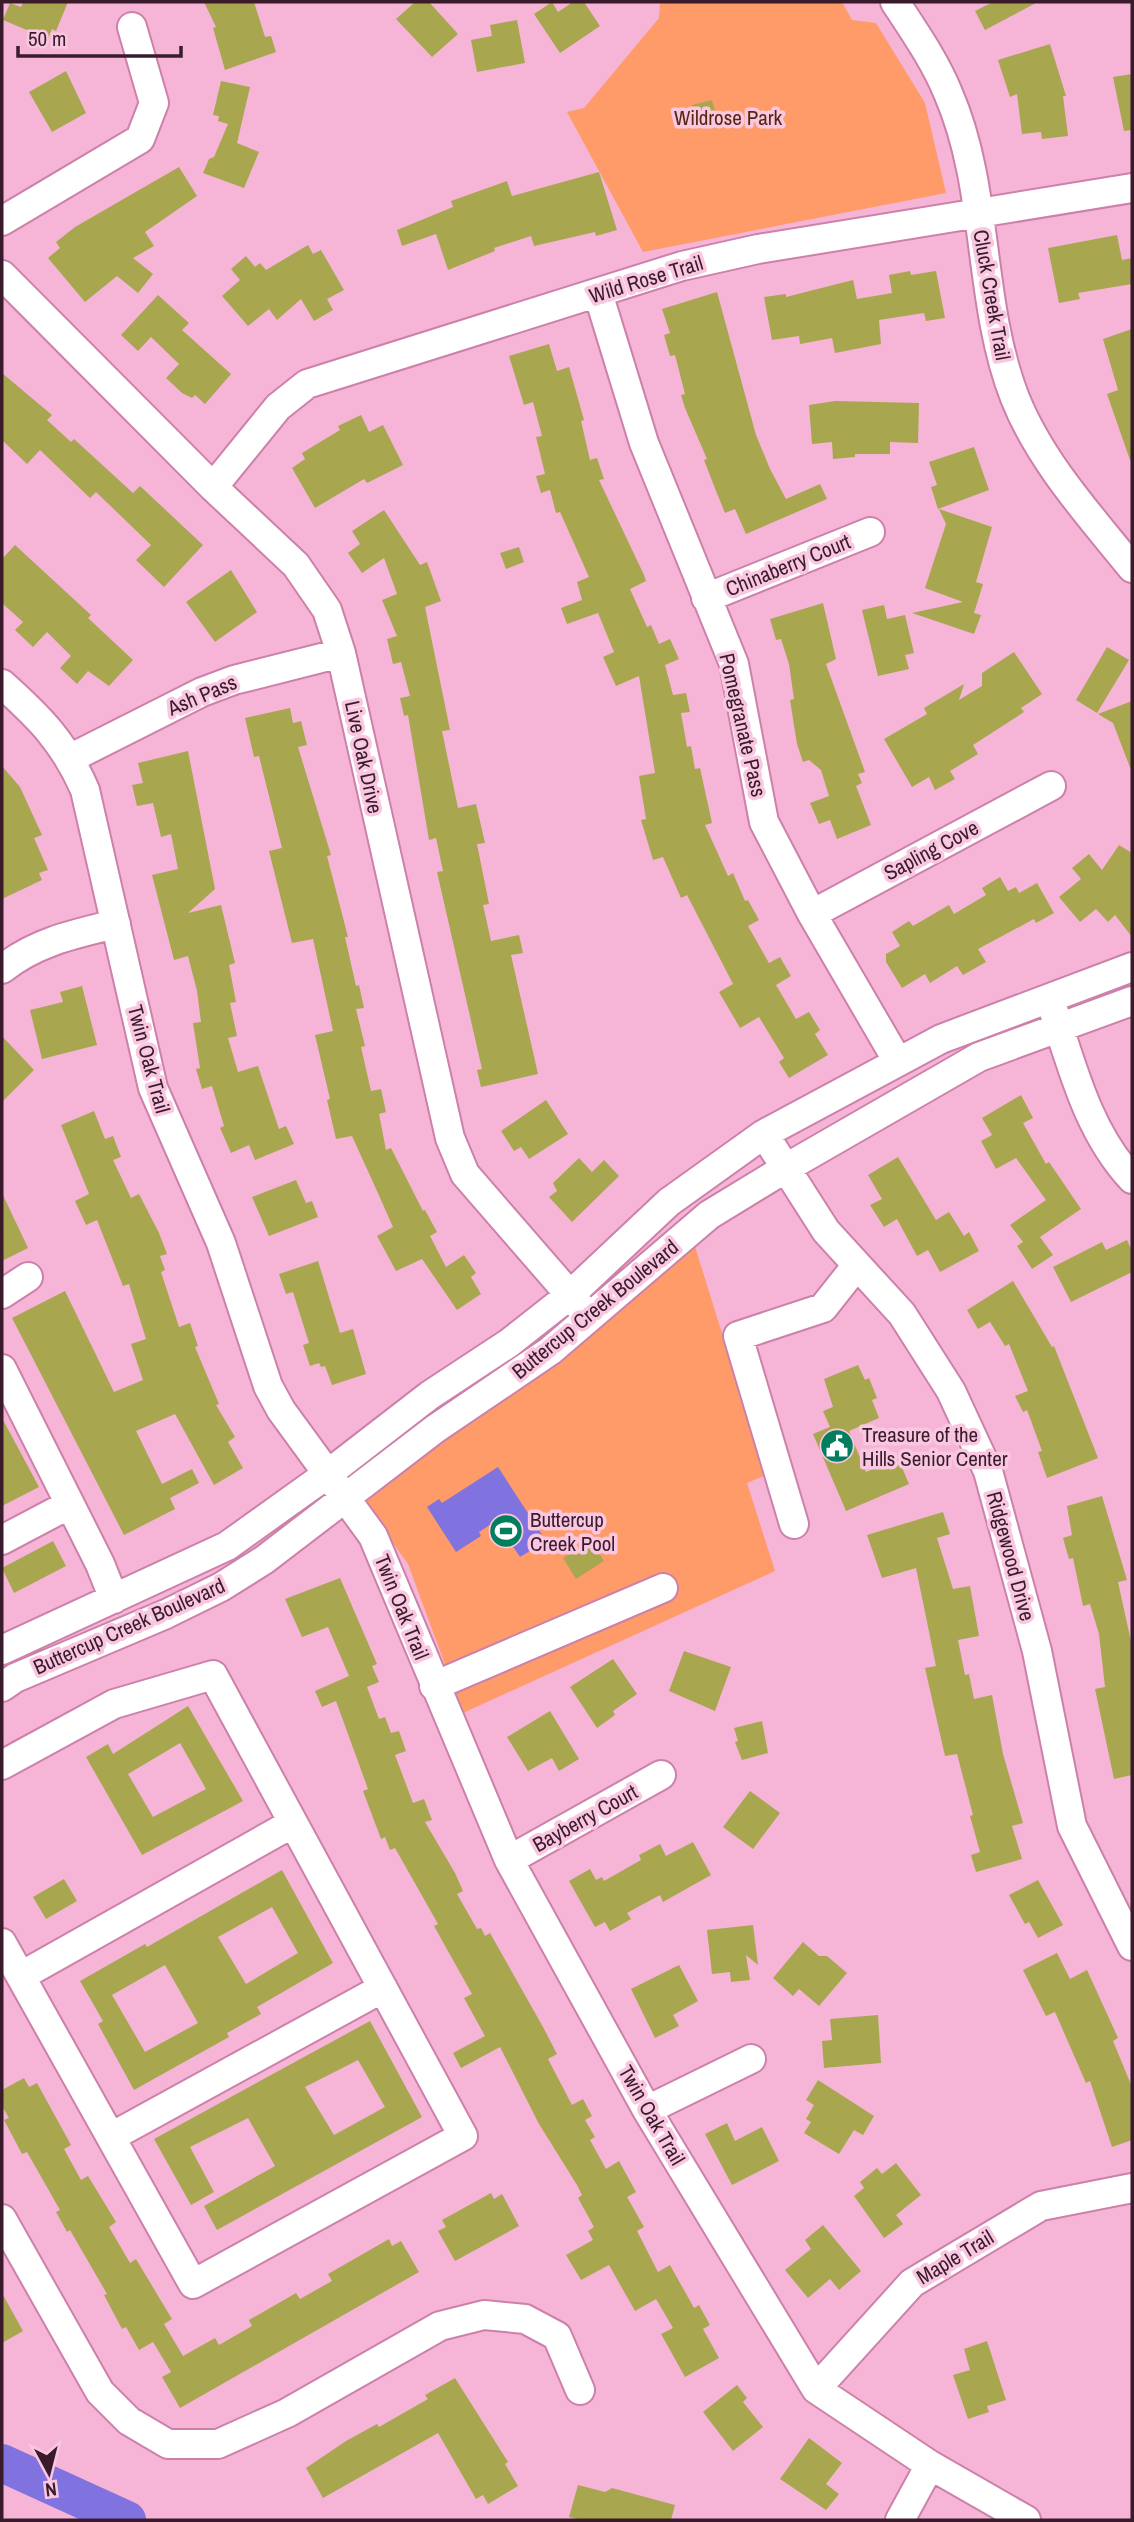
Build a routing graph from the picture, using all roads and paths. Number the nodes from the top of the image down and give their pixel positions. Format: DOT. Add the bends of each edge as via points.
graph roads {
  1 [pos="895,2"];
  2 [pos="132,27"];
  3 [pos="1132,188"];
  4 [pos="977,212"];
  5 [pos="2,221"];
  6 [pos="2,275"];
  7 [pos="598,293"];
  8 [pos="213,487"];
  9 [pos="870,532"];
  10 [pos="1132,568"];
  11 [pos="706,598"];
  12 [pos="341,653"];
  13 [pos="2,684"];
  14 [pos="71,758"];
  15 [pos="1051,786"];
  16 [pos="812,915"];
  17 [pos="116,924"];
  18 [pos="1132,967"];
  19 [pos="2,970"];
  20 [pos="1050,999"];
  21 [pos="1132,1001"];
  22 [pos="1059,1028"];
  23 [pos="897,1060"];
  24 [pos="764,1134"];
  25 [pos="786,1168"];
  26 [pos="1132,1179"];
  27 [pos="857,1265"];
  28 [pos="28,1277"];
  29 [pos="2,1294"];
  30 [pos="570,1295"];
  31 [pos="590,1318"];
  32 [pos="2,1369"];
  33 [pos="329,1473"];
  34 [pos="346,1495"];
  35 [pos="70,1504"];
  36 [pos="794,1524"];
  37 [pos="2,1540"];
  38 [pos="663,1588"];
  39 [pos="114,1599"];
  40 [pos="2,1650"];
  41 [pos="434,1686"];
  42 [pos="2,1687"];
  43 [pos="2,1765"];
  44 [pos="661,1775"];
  45 [pos="293,1824"];
  46 [pos="509,1860"];
  47 [pos="2,1943"];
  48 [pos="1132,1946"];
  49 [pos="21,1976"];
  50 [pos="383,1988"];
  51 [pos="751,2059"];
  52 [pos="647,2110"];
  53 [pos="110,2137"];
  54 [pos="1132,2188"];
  55 [pos="2,2219"];
  56 [pos="816,2389"];
  57 [pos="580,2390"];
  58 [pos="930,2465"];
  59 [pos="900,2520"];
  60 [pos="1026,2520"];
  1 -- 4 [label="street, Cluck Creek Trail" via="949,94"];
  2 -- 5 [label="street" via="154,103 140,139"];
  3 -- 4 [label="street, Wild Rose Trail"];
  4 -- 7 [label="street, Wild Rose Trail" via="758,249 682,266"];
  4 -- 10 [label="street, Cluck Creek Trail" via="997,331 1016,400 1083,508"];
  6 -- 8 [label="street, Live Oak Drive"];
  7 -- 8 [label="street, Wild Rose Trail" via="307,384 278,407"];
  7 -- 11 [label="street, Pomegranate Pass" via="644,443"];
  8 -- 12 [label="street, Live Oak Drive" via="309,581 327,610"];
  9 -- 11 [label="street, Chinaberry Court"];
  11 -- 16 [label="street, Pomegranate Pass" via="734,664 764,822"];
  12 -- 14 [label="street, Ash Pass" via="213,688"];
  12 -- 30 [label="street, Live Oak Drive" via="450,1138 465,1174"];
  13 -- 14 [label="street, Twin Oak Trail" via="43,721"];
  14 -- 17 [label="street, Twin Oak Trail" via="85,790"];
  15 -- 16 [label="street, Sapling Cove"];
  16 -- 23 [label="street, Pomegranate Pass"];
  17 -- 19 [label="street" via="60,937 21,954"];
  17 -- 33 [label="street, Twin Oak Trail" via="164,1118 221,1243 268,1386"];
  18 -- 20 [label="street, Buttercup Creek Boulevard"];
  20 -- 22 [label="street"];
  20 -- 23 [label="street, Buttercup Creek Boulevard"];
  21 -- 22 [label="street, Buttercup Creek Boulevard"];
  22 -- 25 [label="street, Buttercup Creek Boulevard" via="942,1075"];
  22 -- 26 [label="street" via="1097,1130"];
  23 -- 24 [label="street, Buttercup Creek Boulevard"];
  24 -- 25 [label="street, Ridgewood Drive"];
  24 -- 30 [label="street, Buttercup Creek Boulevard" via="669,1202"];
  25 -- 27 [label="street, Ridgewood Drive" via="827,1231"];
  25 -- 31 [label="street, Buttercup Creek Boulevard" via="709,1215"];
  27 -- 36 [label="street" via="823,1308 738,1336"];
  27 -- 48 [label="street, Ridgewood Drive" via="902,1314 944,1380 988,1471 1037,1651 1072,1826"];
  28 -- 29 [label="street"];
  30 -- 31 [label="street, Live Oak Drive"];
  30 -- 33 [label="street, Buttercup Creek Boulevard"];
  31 -- 34 [label="street, Buttercup Creek Boulevard"];
  32 -- 35 [label="street"];
  33 -- 34 [label="street, Twin Oak Trail"];
  33 -- 39 [label="street, Buttercup Creek Boulevard" via="227,1546"];
  34 -- 41 [label="street, Twin Oak Trail" via="373,1536"];
  34 -- 42 [label="street, Buttercup Creek Boulevard" via="264,1560 220,1587"];
  35 -- 37 [label="street"];
  35 -- 39 [label="street"];
  38 -- 41 [label="street"];
  39 -- 40 [label="street, Buttercup Creek Boulevard"];
  41 -- 46 [label="street, Twin Oak Trail"];
  43 -- 45 [label="street" via="114,1704 213,1675"];
  44 -- 46 [label="street, Bayberry Court"];
  45 -- 49 [label="street"];
  45 -- 50 [label="street"];
  46 -- 52 [label="street, Twin Oak Trail"];
  47 -- 49 [label="street"];
  49 -- 53 [label="street"];
  50 -- 53 [label="street"];
  50 -- 53 [label="street" via="463,2136 193,2284"];
  51 -- 52 [label="street"];
  52 -- 56 [label="street, Twin Oak Trail"];
  54 -- 56 [label="street, Maple Trail" via="1041,2206 912,2283"];
  55 -- 57 [label="street" via="100,2392 129,2421 168,2444 218,2444 287,2413 440,2326 484,2315 525,2319 558,2336"];
  56 -- 58 [label="street, Twin Oak Trail"];
  58 -- 59 [label="street"];
  58 -- 60 [label="street, Twin Oak Trail"];
}
